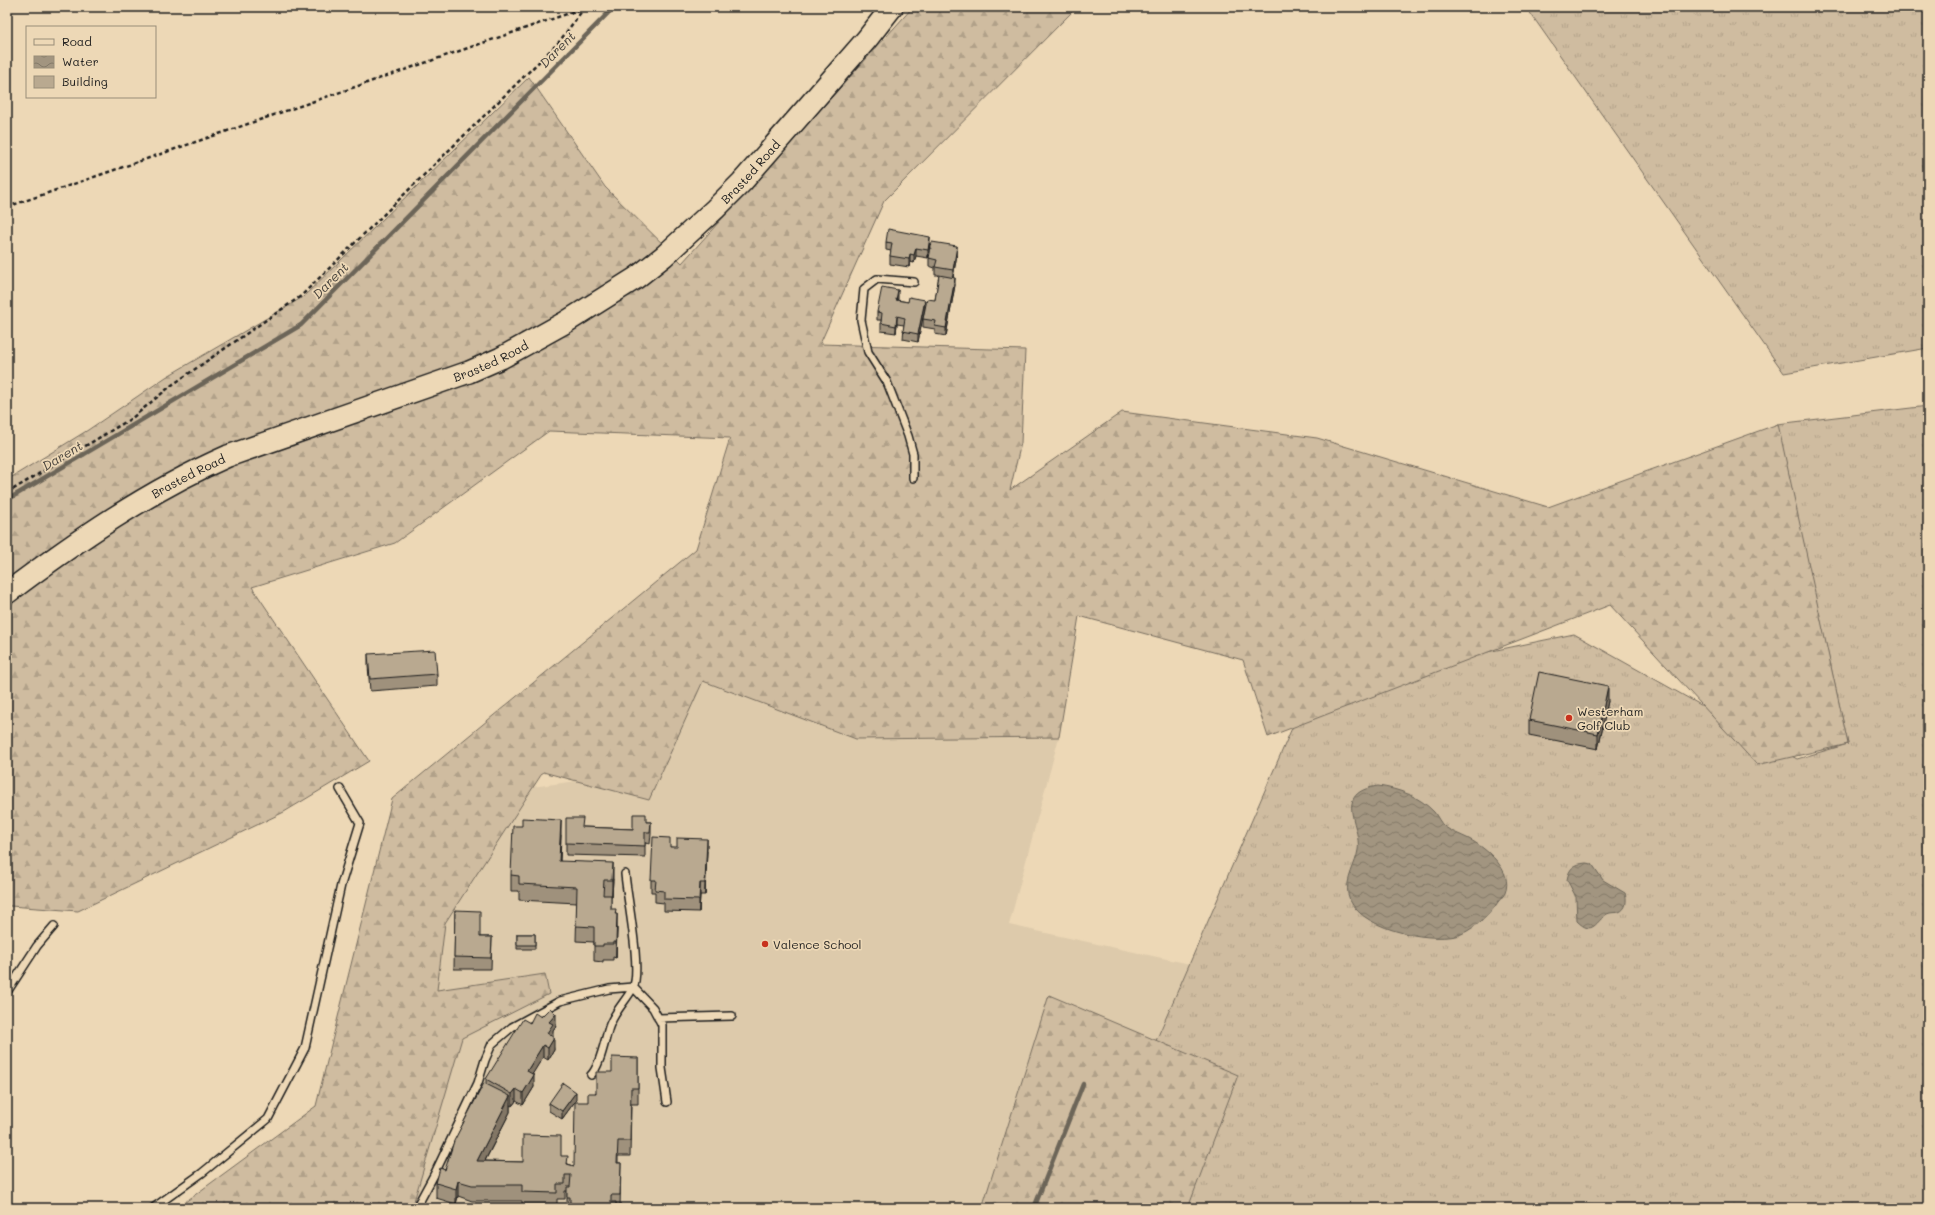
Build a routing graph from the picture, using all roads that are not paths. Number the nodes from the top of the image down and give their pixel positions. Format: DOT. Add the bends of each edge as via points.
graph roads {
  1 [pos="892,7"];
  2 [pos="914,282"];
  3 [pos="913,478"];
  4 [pos="7,593"];
  5 [pos="340,789"];
  6 [pos="625,874"];
  7 [pos="54,926"];
  8 [pos="633,987"];
  9 [pos="7,992"];
  10 [pos="732,1016"];
  11 [pos="658,1018"];
  12 [pos="591,1075"];
  13 [pos="667,1102"];
  14 [pos="153,1208"];
  15 [pos="416,1208"];
  1 -- 4 [label="main road, Brasted Road" via="742,182 689,234 630,282 534,341 469,372 228,456 198,469 137,503 65,550"];
  2 -- 3 [label="lane" via="877,279 864,289 860,320 868,352 887,382 908,436 913,454"];
  5 -- 14 [label="lane" via="360,823 341,885 305,1048 268,1119 202,1173"];
  6 -- 8 [label="lane" via="636,959"];
  7 -- 9 [label="lane" via="37,946"];
  8 -- 11 [label="lane" via="653,1008"];
  8 -- 12 [label="lane" via="609,1026"];
  8 -- 15 [label="lane" via="609,989 560,1001 512,1027 492,1044 484,1060 478,1083"];
  10 -- 11 [label="lane"];
  11 -- 13 [label="lane" via="662,1025 662,1068"];
}
